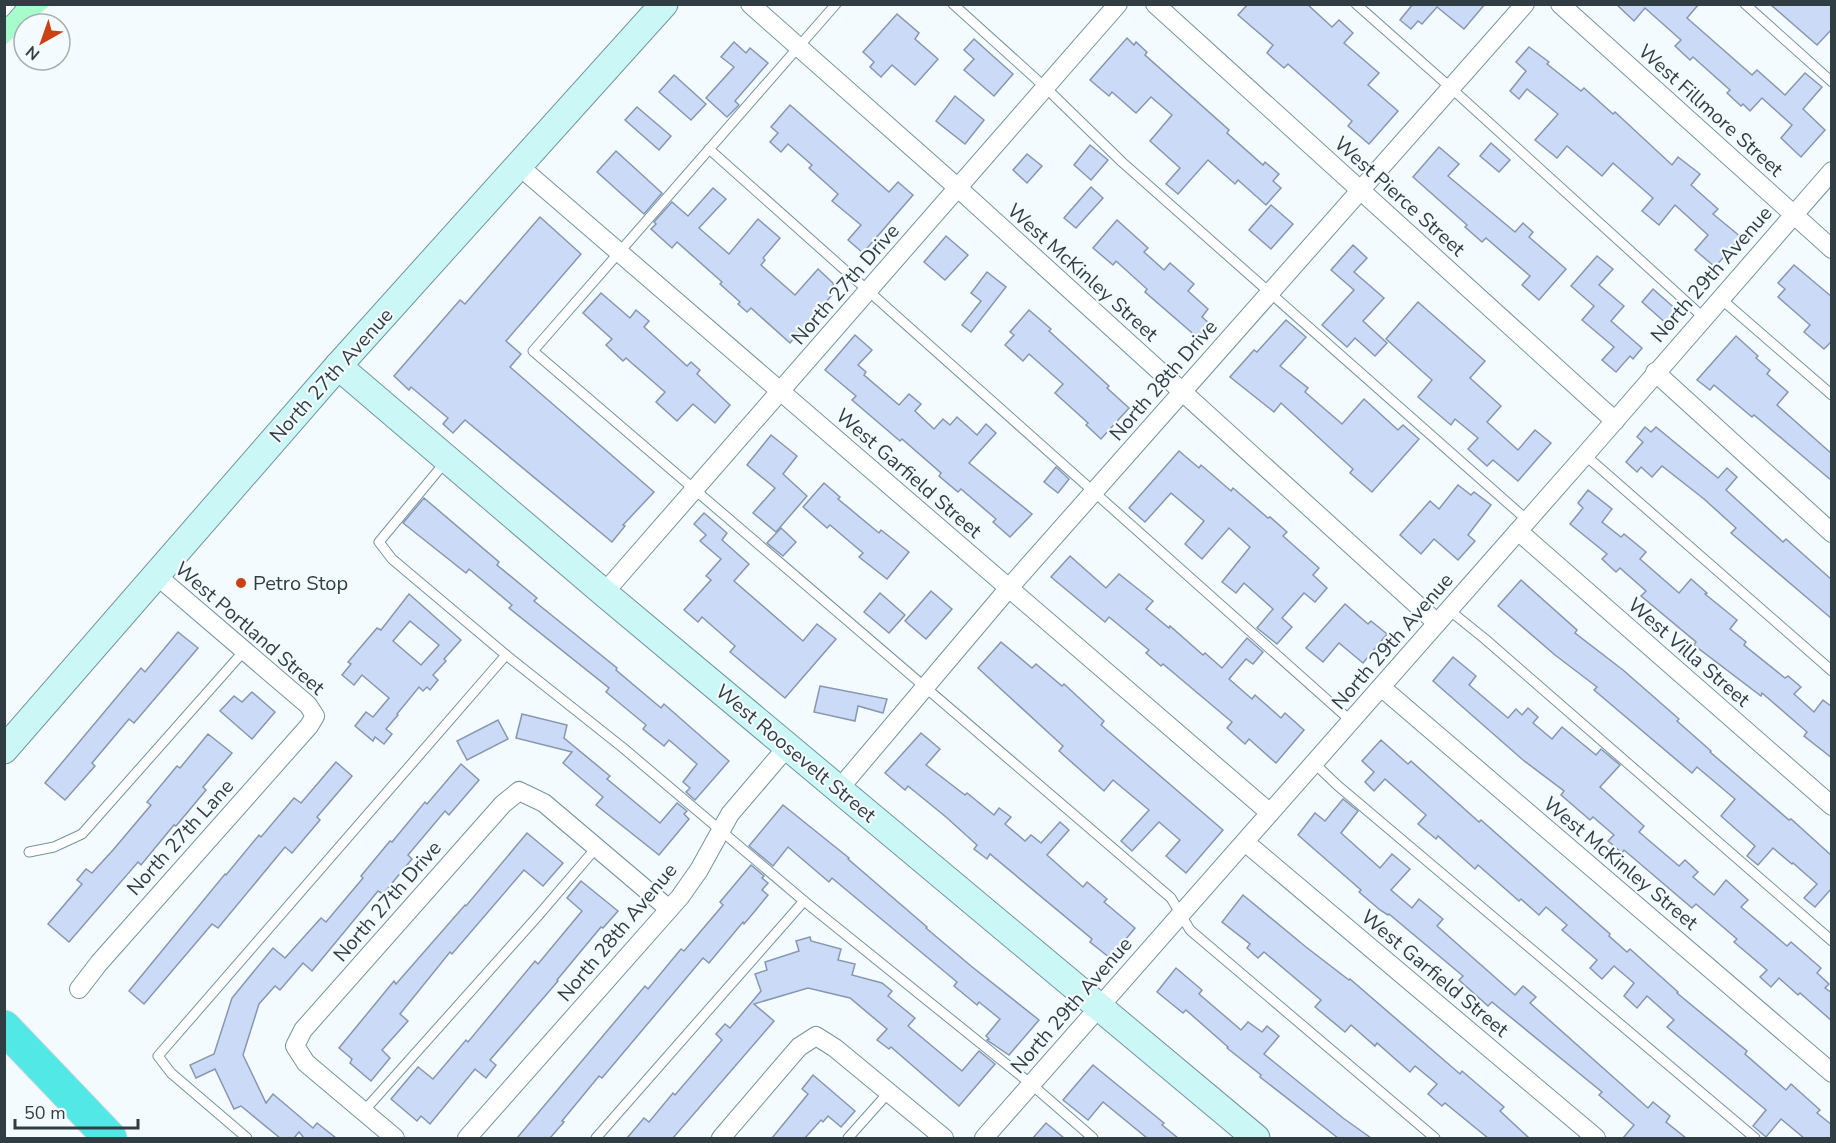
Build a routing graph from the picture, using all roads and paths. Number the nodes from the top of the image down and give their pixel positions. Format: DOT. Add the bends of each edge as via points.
graph roads {
  1 [pos="11,4"];
  2 [pos="664,4"];
  3 [pos="750,4"];
  4 [pos="836,4"];
  5 [pos="953,4"];
  6 [pos="1118,4"];
  7 [pos="1155,4"];
  8 [pos="1356,4"];
  9 [pos="1525,4"];
  10 [pos="1560,4"];
  11 [pos="1745,4"];
  12 [pos="4,12"];
  13 [pos="798,47"];
  14 [pos="1832,82"];
  15 [pos="1046,88"];
  16 [pos="1451,88"];
  17 [pos="709,149"];
  18 [pos="519,166"];
  19 [pos="1832,171"];
  20 [pos="958,188"];
  21 [pos="1361,190"];
  22 [pos="1793,214"];
  23 [pos="1832,249"];
  24 [pos="618,252"];
  25 [pos="869,290"];
  26 [pos="1271,292"];
  27 [pos="1720,298"];
  28 [pos="1703,317"];
  29 [pos="338,366"];
  30 [pos="1654,372"];
  31 [pos="780,392"];
  32 [pos="1181,393"];
  33 [pos="1832,396"];
  34 [pos="1615,421"];
  35 [pos="1585,455"];
  36 [pos="447,460"];
  37 [pos="694,490"];
  38 [pos="1094,492"];
  39 [pos="1522,526"];
  40 [pos="1832,533"];
  41 [pos="156,575"];
  42 [pos="1008,589"];
  43 [pos="604,593"];
  44 [pos="1443,616"];
  45 [pos="244,651"];
  46 [pos="506,655"];
  47 [pos="1832,671"];
  48 [pos="1381,687"];
  49 [pos="925,688"];
  50 [pos="315,716"];
  51 [pos="1352,721"];
  52 [pos="788,746"];
  53 [pos="4,750"];
  54 [pos="1314,763"];
  55 [pos="839,789"];
  56 [pos="1832,806"];
  57 [pos="1270,813"];
  58 [pos="721,830"];
  59 [pos="1245,842"];
  60 [pos="596,848"];
  61 [pos="29,852"];
  62 [pos="804,901"];
  63 [pos="669,909"];
  64 [pos="1181,914"];
  65 [pos="1832,941"];
  66 [pos="79,989"];
  67 [pos="1099,1006"];
  68 [pos="4,1027"];
  69 [pos="1832,1073"];
  70 [pos="1032,1084"];
  71 [pos="889,1092"];
  72 [pos="363,1112"];
  73 [pos="110,1138"];
  74 [pos="247,1138"];
  75 [pos="395,1138"];
  76 [pos="467,1138"];
  77 [pos="596,1138"];
  78 [pos="721,1138"];
  79 [pos="848,1138"];
  80 [pos="944,1138"];
  81 [pos="984,1138"];
  82 [pos="1093,1138"];
  83 [pos="1256,1138"];
  84 [pos="1435,1138"];
  85 [pos="1596,1138"];
  86 [pos="1755,1138"];
  1 -- 12 [label="lane"];
  2 -- 18 [label="street, North 27th Avenue"];
  3 -- 13 [label="street, West McKinley Street"];
  4 -- 13 [label="lane"];
  5 -- 15 [label="lane"];
  6 -- 15 [label="street, North 27th Drive"];
  7 -- 21 [label="street, West Pierce Street"];
  8 -- 16 [label="lane"];
  9 -- 16 [label="street, North 28th Drive"];
  10 -- 22 [label="street, West Fillmore Street"];
  11 -- 14 [label="lane"];
  13 -- 17 [label="lane"];
  13 -- 20 [label="street, West McKinley Street"];
  15 -- 20 [label="street, North 27th Drive"];
  15 -- 26 [label="lane" via="1122,162"];
  16 -- 21 [label="street, North 28th Drive"];
  16 -- 28 [label="lane"];
  17 -- 24 [label="lane"];
  17 -- 25 [label="lane"];
  18 -- 24 [label="street, West Garfield Street"];
  18 -- 29 [label="street, North 27th Avenue"];
  19 -- 22 [label="street, North 29th Avenue"];
  20 -- 25 [label="street, North 27th Drive"];
  20 -- 32 [label="street, West McKinley Street"];
  21 -- 26 [label="street, North 28th Drive"];
  21 -- 34 [label="street, West Pierce Street"];
  22 -- 23 [label="street, West Fillmore Street"];
  22 -- 27 [label="street, North 29th Avenue"];
  24 -- 31 [label="street, West Garfield Street"];
  24 -- 37 [label="lane" via="533,351"];
  25 -- 31 [label="street, North 27th Drive"];
  25 -- 38 [label="lane"];
  26 -- 32 [label="street, North 28th Drive"];
  26 -- 39 [label="lane"];
  27 -- 28 [label="street, North 29th Avenue"];
  27 -- 33 [label="lane"];
  28 -- 30 [label="street, North 29th Avenue"];
  29 -- 36 [label="street, West Roosevelt Street"];
  29 -- 41 [label="street, North 27th Avenue"];
  30 -- 34 [label="street, North 29th Avenue"];
  30 -- 40 [label="street"];
  31 -- 37 [label="street, North 27th Drive"];
  31 -- 42 [label="street, West Garfield Street"];
  32 -- 38 [label="street, North 28th Drive"];
  32 -- 44 [label="street, West McKinley Street"];
  34 -- 35 [label="street, North 29th Avenue"];
  35 -- 39 [label="street, North 29th Avenue"];
  35 -- 47 [label="lane"];
  36 -- 43 [label="street, West Roosevelt Street"];
  36 -- 46 [label="lane" via="379,542 392,559"];
  37 -- 43 [label="street, North 27th Drive"];
  37 -- 49 [label="lane"];
  38 -- 42 [label="street, North 28th Drive"];
  38 -- 51 [label="lane"];
  39 -- 44 [label="street, North 29th Avenue"];
  39 -- 56 [label="street, West Villa Street"];
  41 -- 45 [label="street, West Portland Street"];
  41 -- 53 [label="street, North 27th Avenue"];
  42 -- 49 [label="street, North 28th Drive"];
  42 -- 57 [label="street, West Garfield Street"];
  43 -- 52 [label="street, West Roosevelt Street"];
  44 -- 48 [label="street, North 29th Avenue"];
  44 -- 65 [label="lane"];
  45 -- 50 [label="street, West Portland Street" via="308,705"];
  45 -- 61 [label="lane" via="82,834 54,847"];
  46 -- 58 [label="lane"];
  46 -- 74 [label="lane" via="158,1056 171,1073"];
  48 -- 51 [label="street, North 29th Avenue"];
  48 -- 69 [label="street, West McKinley Street"];
  49 -- 55 [label="street, North 28th Drive"];
  49 -- 64 [label="lane" via="1171,898"];
  50 -- 66 [label="street, North 27th Lane"];
  51 -- 54 [label="street, North 29th Avenue"];
  52 -- 55 [label="street, West Roosevelt Street"];
  52 -- 58 [label="street, North 28th Avenue" via="743,797"];
  54 -- 57 [label="street, North 29th Avenue"];
  54 -- 86 [label="lane"];
  55 -- 67 [label="street, West Roosevelt Street"];
  57 -- 59 [label="street, North 29th Avenue"];
  58 -- 62 [label="lane"];
  58 -- 63 [label="street, North 28th Avenue" via="699,870"];
  59 -- 64 [label="street, North 29th Avenue"];
  59 -- 85 [label="street, West Garfield Street"];
  60 -- 63 [label="street"];
  60 -- 72 [label="lane"];
  60 -- 72 [label="street, North 27th Drive" via="544,803 519,791 503,804 303,1030 295,1046 306,1063"];
  62 -- 70 [label="lane"];
  62 -- 77 [label="lane"];
  63 -- 76 [label="street, North 28th Avenue"];
  64 -- 67 [label="street, North 29th Avenue"];
  64 -- 84 [label="lane" via="1190,930"];
  67 -- 70 [label="street, North 29th Avenue"];
  67 -- 83 [label="street, West Roosevelt Street"];
  68 -- 73 [label="highway"];
  70 -- 81 [label="street, North 29th Avenue"];
  70 -- 82 [label="lane"];
  71 -- 78 [label="street" via="816,1035 799,1047"];
  71 -- 79 [label="lane"];
  71 -- 80 [label="street"];
  72 -- 75 [label="street"];
}
